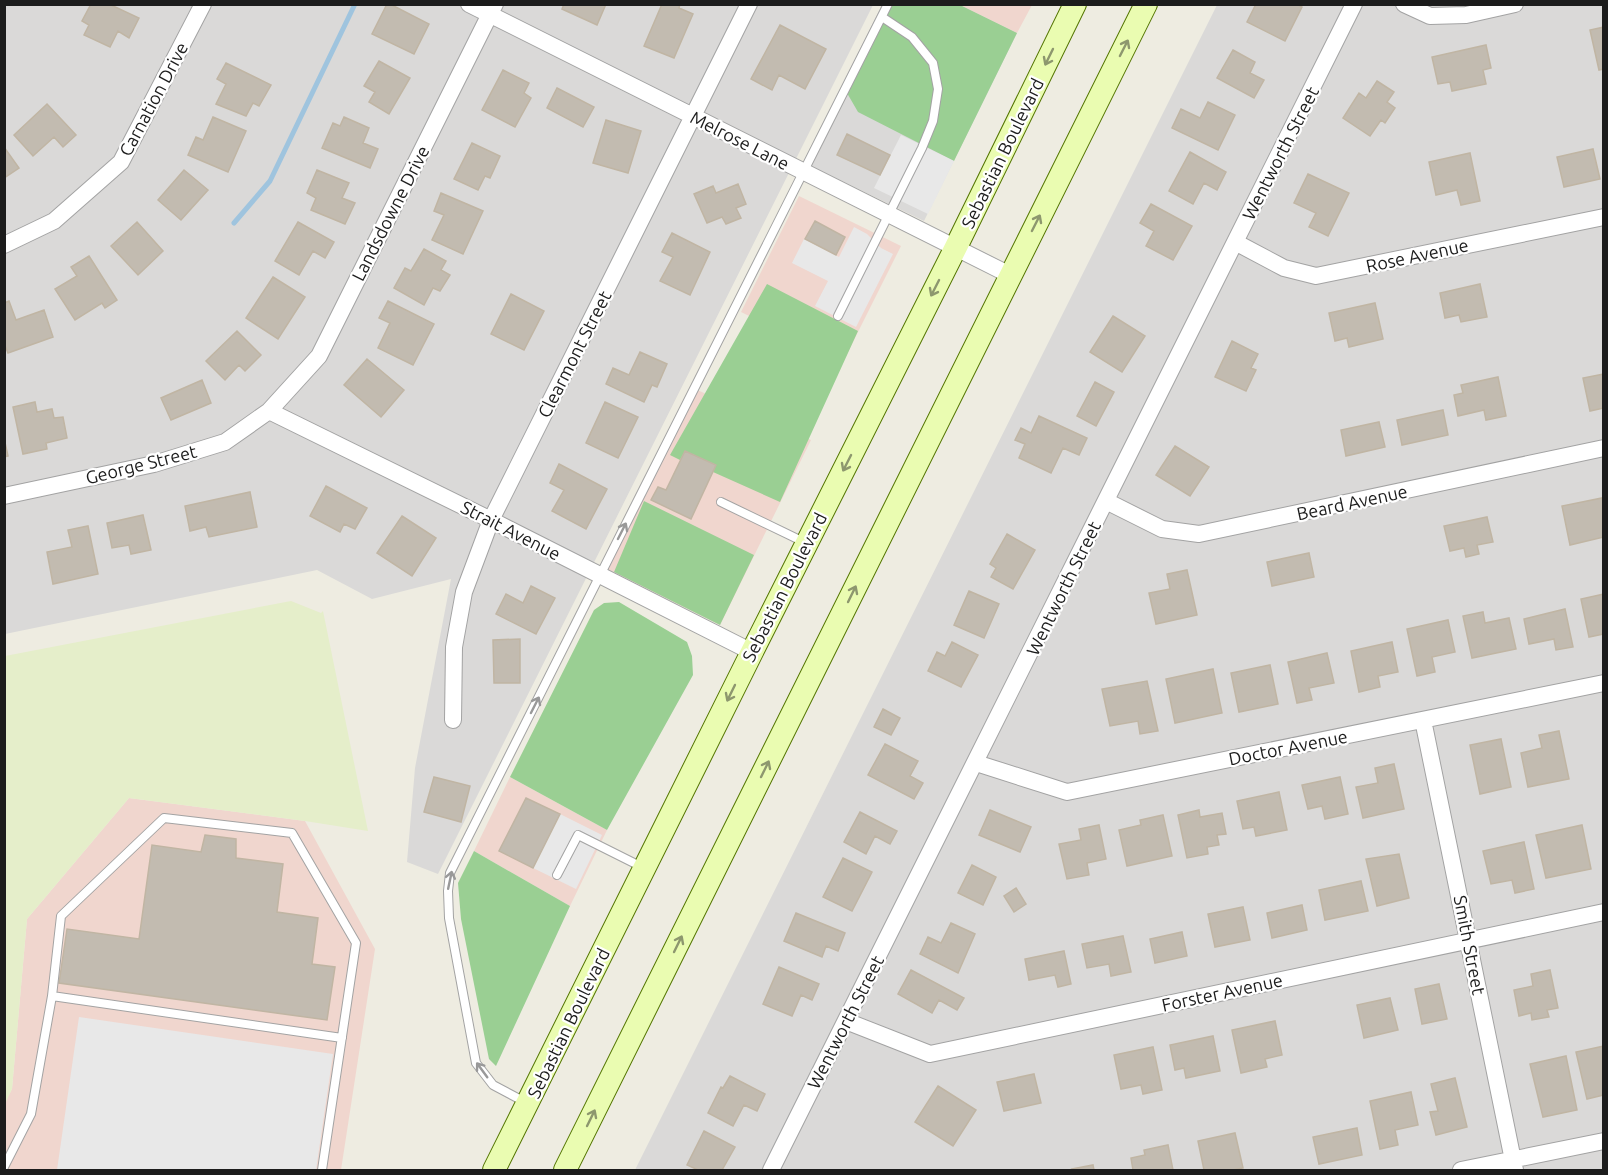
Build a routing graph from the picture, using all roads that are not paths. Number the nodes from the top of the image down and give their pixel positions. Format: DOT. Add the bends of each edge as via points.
graph roads {
  1 [pos="203,4"];
  2 [pos="470,4"];
  3 [pos="749,4"];
  4 [pos="888,4"];
  5 [pos="1075,4"];
  6 [pos="1146,4"];
  7 [pos="1354,4"];
  8 [pos="1404,4"];
  9 [pos="1515,4"];
  10 [pos="492,10"];
  11 [pos="882,17"];
  12 [pos="694,116"];
  13 [pos="803,172"];
  14 [pos="890,214"];
  15 [pos="1604,217"];
  16 [pos="1235,242"];
  17 [pos="4,245"];
  18 [pos="956,247"];
  19 [pos="1010,275"];
  20 [pos="838,316"];
  21 [pos="269,411"];
  22 [pos="1604,448"];
  23 [pos="4,496"];
  24 [pos="1106,501"];
  25 [pos="721,502"];
  26 [pos="491,520"];
  27 [pos="807,543"];
  28 [pos="600,575"];
  29 [pos="752,652"];
  30 [pos="1604,683"];
  31 [pos="453,720"];
  32 [pos="1424,720"];
  33 [pos="976,763"];
  34 [pos="645,868"];
  35 [pos="557,875"];
  36 [pos="1604,912"];
  37 [pos="1469,939"];
  38 [pos="52,996"];
  39 [pos="846,1021"];
  40 [pos="342,1038"];
  41 [pos="528,1104"];
  42 [pos="1604,1141"];
  43 [pos="1514,1165"];
  44 [pos="4,1167"];
  45 [pos="322,1170"];
  46 [pos="494,1170"];
  47 [pos="565,1170"];
  48 [pos="771,1170"];
  49 [pos="1461,1170"];
  1 -- 17 [label="street, Carnation Drive" via="121,162 54,221"];
  2 -- 10 [label="street, Melrose Lane"];
  3 -- 12 [label="street, Clearmont Street"];
  4 -- 11 [label="lane"];
  5 -- 18 [label="main road, Sebastian Boulevard, one-way"];
  19 -- 6 [label="main road, one-way"];
  7 -- 16 [label="street, Wentworth Street"];
  8 -- 9 [label="street" via="1430,16 1466,15"];
  10 -- 12 [label="street, Melrose Lane"];
  10 -- 21 [label="street, Landsdowne Drive" via="319,356"];
  11 -- 13 [label="lane"];
  11 -- 14 [label="lane" via="912,36 933,63 938,89 933,121"];
  12 -- 13 [label="street, Melrose Lane"];
  12 -- 26 [label="street, Clearmont Street"];
  13 -- 14 [label="street, Melrose Lane"];
  28 -- 13 [label="lane, one-way"];
  14 -- 18 [label="street, Melrose Lane"];
  14 -- 20 [label="lane"];
  15 -- 16 [label="street, Rose Avenue" via="1316,276 1284,268"];
  16 -- 24 [label="street, Wentworth Street"];
  18 -- 19 [label="street, Melrose Lane"];
  18 -- 27 [label="main road, Sebastian Boulevard, one-way"];
  47 -- 19 [label="main road, one-way"];
  21 -- 23 [label="street, George Street" via="225,442 154,464"];
  21 -- 26 [label="street, Strait Avenue"];
  22 -- 24 [label="street, Beard Avenue" via="1200,534 1162,530"];
  24 -- 33 [label="street, Wentworth Street"];
  25 -- 27 [label="lane"];
  26 -- 28 [label="street, Strait Avenue"];
  26 -- 31 [label="street, Clearmont Street" via="464,592 454,647"];
  27 -- 29 [label="main road, Sebastian Boulevard"];
  28 -- 29 [label="street, Strait Avenue"];
  41 -- 28 [label="lane, one-way" via="493,1085 476,1063 449,918 450,873"];
  29 -- 34 [label="main road, Sebastian Boulevard, one-way"];
  30 -- 32 [label="street, Doctor Avenue"];
  32 -- 33 [label="street, Doctor Avenue" via="1067,792"];
  32 -- 37 [label="street, Smith Street"];
  33 -- 39 [label="street, Wentworth Street"];
  34 -- 35 [label="lane" via="578,835"];
  34 -- 41 [label="main road, Sebastian Boulevard"];
  36 -- 37 [label="street, Forster Avenue"];
  37 -- 39 [label="street, Forster Avenue" via="930,1054"];
  37 -- 43 [label="street, Smith Street"];
  38 -- 40 [label="lane"];
  38 -- 40 [label="lane" via="61,916 164,818 292,833 356,944"];
  38 -- 44 [label="lane" via="31,1114"];
  39 -- 48 [label="street, Wentworth Street"];
  40 -- 45 [label="lane"];
  41 -- 46 [label="main road, Sebastian Boulevard"];
  42 -- 43 [label="street"];
  43 -- 49 [label="street"];
}
